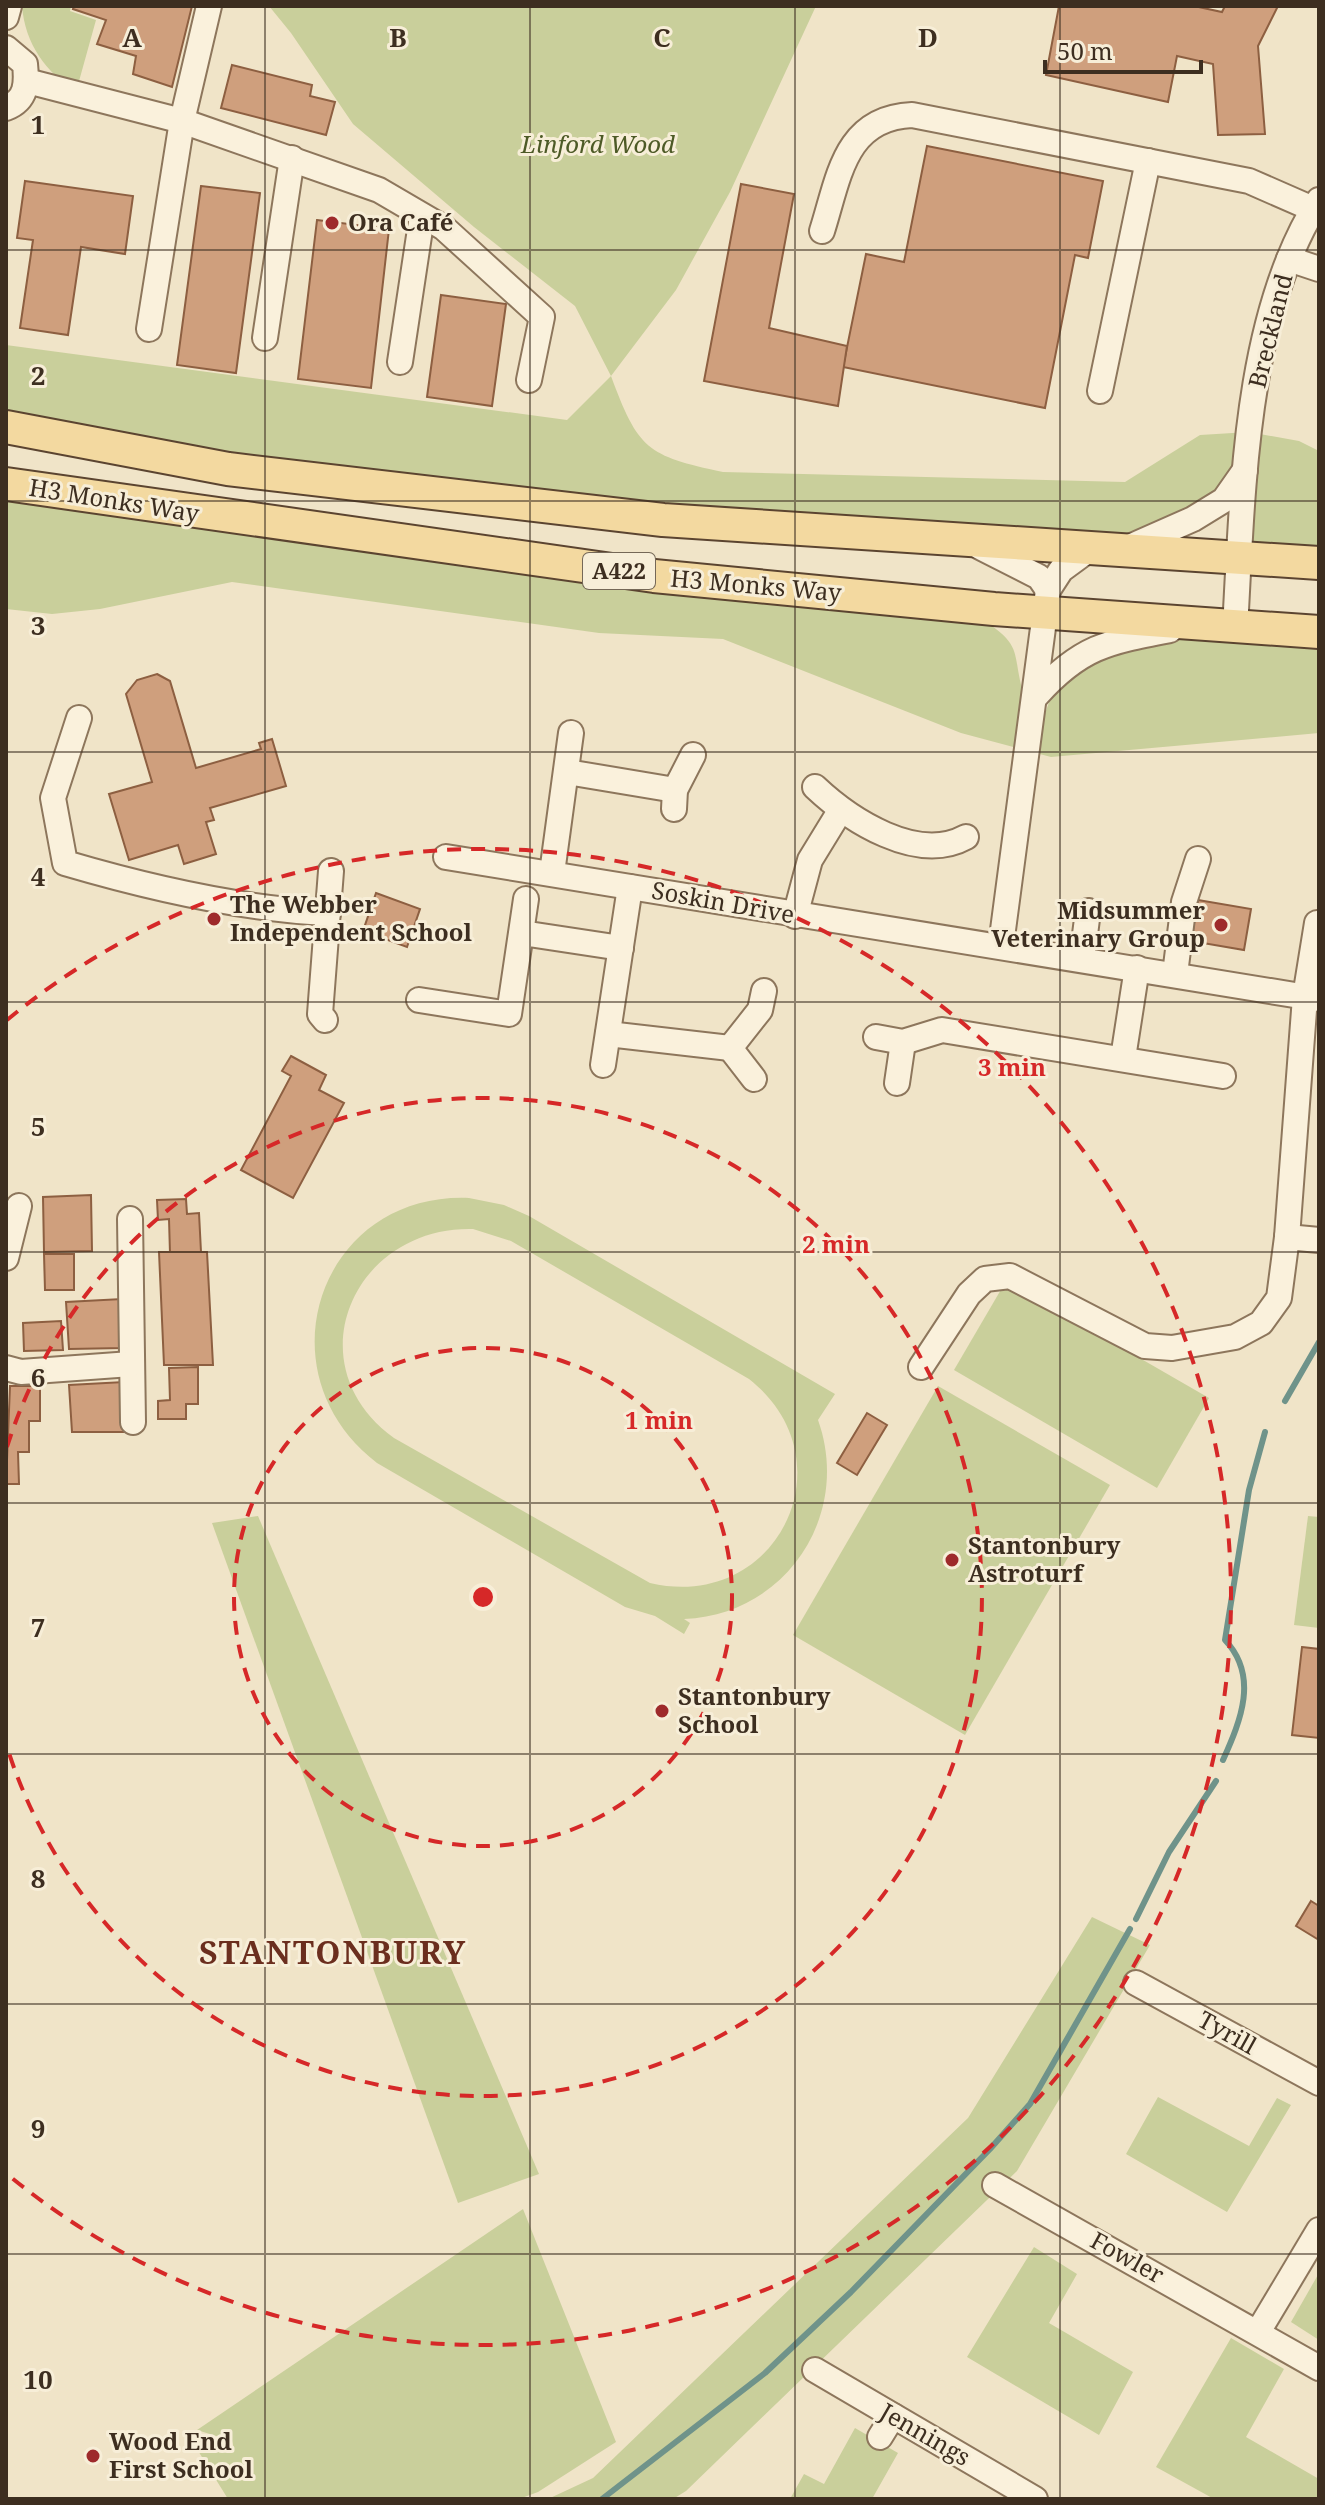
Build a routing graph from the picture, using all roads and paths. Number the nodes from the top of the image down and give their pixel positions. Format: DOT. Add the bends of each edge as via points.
graph roads {
  1 [pos="9,6"];
  2 [pos="209,6"];
  3 [pos="6,17"];
  4 [pos="6,48"];
  5 [pos="27,81"];
  6 [pos="6,108"];
  7 [pos="182,121"];
  8 [pos="292,158"];
  9 [pos="1148,161"];
  10 [pos="1316,204"];
  11 [pos="422,216"];
  12 [pos="822,231"];
  13 [pos="1289,259"];
  14 [pos="1319,269"];
  15 [pos="149,329"];
  16 [pos="265,338"];
  17 [pos="400,362"];
  18 [pos="529,380"];
  19 [pos="1100,391"];
  20 [pos="6,420"];
  21 [pos="6,427"];
  22 [pos="56,435"];
  23 [pos="1246,470"];
  24 [pos="6,484"];
  25 [pos="960,538"];
  26 [pos="1107,549"];
  27 [pos="1239,558"];
  28 [pos="1316,562"];
  29 [pos="1046,601"];
  30 [pos="1196,625"];
  31 [pos="1235,628"];
  32 [pos="1314,632"];
  33 [pos="1037,695"];
  34 [pos="79,718"];
  35 [pos="574,731"];
  36 [pos="693,755"];
  37 [pos="567,772"];
  38 [pos="815,787"];
  39 [pos="840,811"];
  40 [pos="963,844"];
  41 [pos="446,857"];
  42 [pos="1198,859"];
  43 [pos="331,871"];
  44 [pos="552,873"];
  45 [pos="630,887"];
  46 [pos="526,899"];
  47 [pos="1088,911"];
  48 [pos="328,913"];
  49 [pos="795,916"];
  50 [pos="1317,923"];
  51 [pos="522,933"];
  52 [pos="1001,945"];
  53 [pos="621,948"];
  54 [pos="1082,958"];
  55 [pos="1137,968"];
  56 [pos="1175,974"];
  57 [pos="764,991"];
  58 [pos="1312,998"];
  59 [pos="419,1000"];
  60 [pos="325,1020"];
  61 [pos="608,1034"];
  62 [pos="876,1037"];
  63 [pos="903,1042"];
  64 [pos="730,1048"];
  65 [pos="1123,1058"];
  66 [pos="603,1065"];
  67 [pos="754,1079"];
  68 [pos="1208,1082"];
  69 [pos="897,1083"];
  70 [pos="19,1206"];
  71 [pos="130,1219"];
  72 [pos="1287,1237"];
  73 [pos="1319,1240"];
  74 [pos="6,1254"];
  75 [pos="131,1364"];
  76 [pos="921,1367"];
  77 [pos="6,1368"];
  78 [pos="133,1422"];
  79 [pos="1136,1983"];
  80 [pos="1319,2083"];
  81 [pos="995,2185"];
  82 [pos="1319,2230"];
  83 [pos="1258,2332"];
  84 [pos="1319,2368"];
  85 [pos="815,2370"];
  86 [pos="893,2416"];
  87 [pos="880,2437"];
  88 [pos="1035,2499"];
  1 -- 3 [label="street"];
  2 -- 7 [label="street"];
  4 -- 5 [label="street" via="25,64"];
  5 -- 6 [label="street" via="15,105"];
  5 -- 7 [label="street"];
  7 -- 8 [label="street"];
  7 -- 15 [label="street"];
  8 -- 11 [label="street" via="379,190"];
  8 -- 16 [label="street"];
  9 -- 10 [label="street" via="1249,181"];
  9 -- 12 [label="street" via="912,115 893,116 870,125 856,138"];
  9 -- 19 [label="street"];
  10 -- 13 [label="street, Breckland"];
  11 -- 17 [label="street"];
  11 -- 18 [label="street" via="444,228 542,317"];
  13 -- 14 [label="street"];
  13 -- 23 [label="street, Breckland" via="1256,383"];
  20 -- 22 [label="street"];
  21 -- 22 [label="main road, A422"];
  22 -- 25 [label="main road, A422" via="228,469 626,516"];
  23 -- 26 [label="street" via="1224,500 1183,524"];
  23 -- 27 [label="street, Breckland"];
  24 -- 29 [label="main road, H3 Monks Way / A422" via="654,576"];
  25 -- 26 [label="main road, A422"];
  25 -- 29 [label="street" via="1039,577"];
  26 -- 27 [label="main road, A422"];
  26 -- 29 [label="street" via="1061,570"];
  27 -- 28 [label="main road, A422"];
  27 -- 31 [label="street, Breckland"];
  29 -- 30 [label="main road, H3 Monks Way / A422"];
  29 -- 33 [label="street"];
  30 -- 31 [label="main road, H3 Monks Way / A422"];
  30 -- 33 [label="street" via="1128,638 1081,654"];
  31 -- 32 [label="main road, H3 Monks Way / A422"];
  33 -- 52 [label="street"];
  34 -- 48 [label="street" via="53,798 65,863 203,896"];
  35 -- 37 [label="street"];
  36 -- 37 [label="street" via="675,800"];
  37 -- 44 [label="street"];
  38 -- 39 [label="street"];
  39 -- 40 [label="street" via="894,837"];
  39 -- 49 [label="street" via="810,860"];
  41 -- 44 [label="street, Soskin Drive"];
  42 -- 56 [label="street" via="1184,902"];
  43 -- 48 [label="street"];
  44 -- 45 [label="street, Soskin Drive"];
  45 -- 49 [label="street, Soskin Drive"];
  45 -- 53 [label="street"];
  46 -- 51 [label="street"];
  47 -- 54 [label="street"];
  48 -- 60 [label="street" via="320,1014"];
  49 -- 52 [label="street, Soskin Drive"];
  50 -- 58 [label="street"];
  51 -- 53 [label="street"];
  51 -- 59 [label="street" via="509,1014"];
  52 -- 54 [label="street, Soskin Drive"];
  53 -- 61 [label="street"];
  54 -- 55 [label="street, Soskin Drive"];
  55 -- 56 [label="street, Soskin Drive"];
  55 -- 65 [label="street"];
  56 -- 58 [label="street, Soskin Drive"];
  57 -- 64 [label="street" via="760,1010"];
  58 -- 72 [label="street"];
  61 -- 64 [label="street"];
  61 -- 66 [label="street"];
  62 -- 63 [label="street"];
  63 -- 65 [label="street" via="942,1030"];
  63 -- 69 [label="street"];
  64 -- 67 [label="street"];
  65 -- 68 [label="street"];
  70 -- 74 [label="street"];
  71 -- 75 [label="street" via="121,1266"];
  72 -- 73 [label="street"];
  72 -- 76 [label="street" via="1279,1298 1261,1323 1235,1337 1172,1348 1145,1346 1010,1276 985,1279 969,1294"];
  75 -- 77 [label="street" via="21,1372"];
  75 -- 78 [label="street"];
  79 -- 80 [label="street, Tyrill"];
  81 -- 83 [label="street, Fowler"];
  82 -- 83 [label="street"];
  83 -- 84 [label="street, Fowler"];
  85 -- 86 [label="street, Jennings"];
  86 -- 87 [label="street"];
  86 -- 88 [label="street, Jennings"];
}
